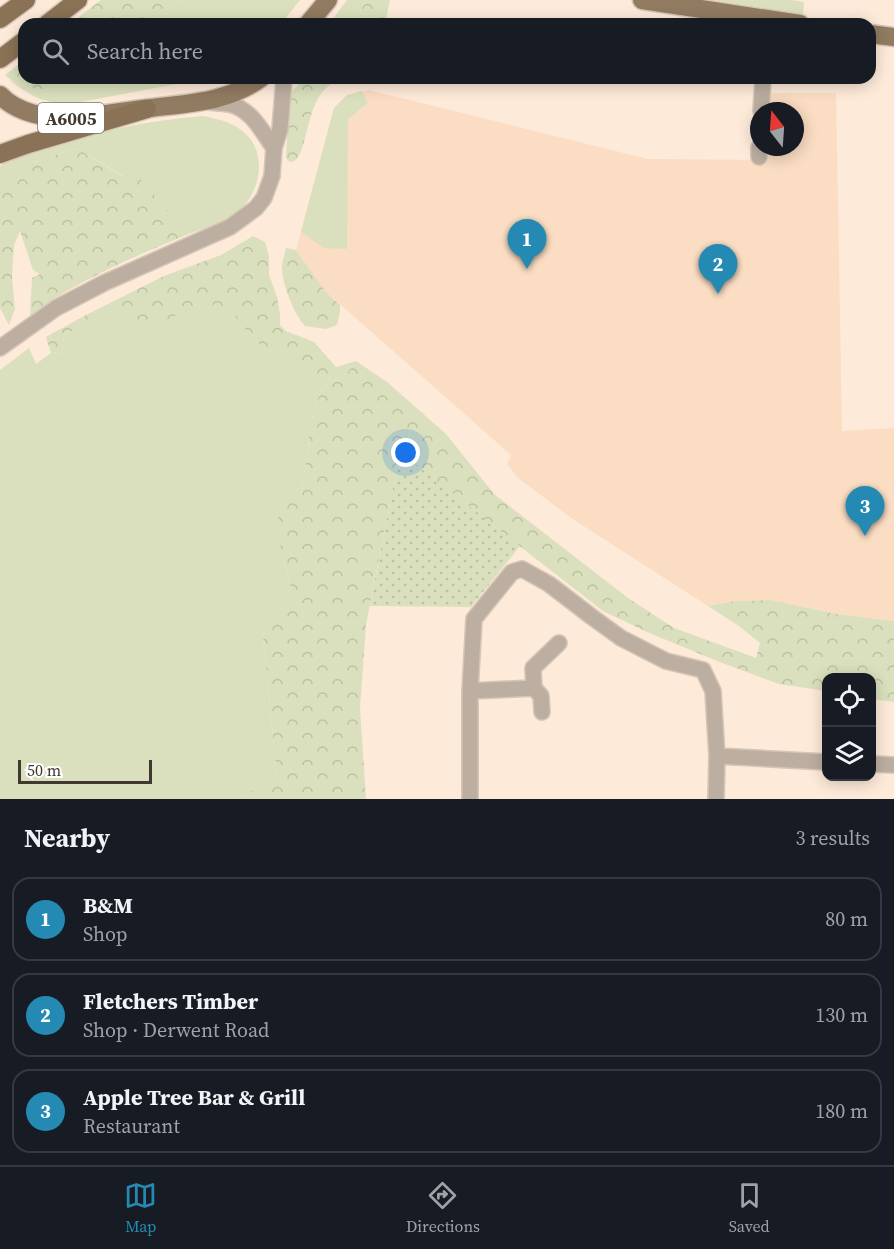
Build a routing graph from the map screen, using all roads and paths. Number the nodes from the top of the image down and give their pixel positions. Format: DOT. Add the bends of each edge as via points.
graph roads {
  1 [pos="26,0"];
  2 [pos="78,0"];
  3 [pos="328,0"];
  4 [pos="642,0"];
  5 [pos="2,18"];
  6 [pos="55,18"];
  7 [pos="313,18"];
  8 [pos="743,18"];
  9 [pos="876,35"];
  10 [pos="894,37"];
  11 [pos="18,46"];
  12 [pos="0,59"];
  13 [pos="252,84"];
  14 [pos="284,84"];
  15 [pos="763,84"];
  16 [pos="0,95"];
  17 [pos="207,102"];
  18 [pos="762,102"];
  19 [pos="147,109"];
  20 [pos="274,148"];
  21 [pos="0,154"];
  22 [pos="0,348"];
  23 [pos="559,643"];
  24 [pos="534,688"];
  25 [pos="470,692"];
  26 [pos="542,712"];
  27 [pos="717,756"];
  28 [pos="822,762"];
  29 [pos="876,764"];
  30 [pos="894,765"];
  31 [pos="470,799"];
  32 [pos="716,799"];
  1 -- 5 [label="highway"];
  2 -- 6 [label="highway"];
  3 -- 7 [label="main road"];
  4 -- 8 [label="main road"];
  9 -- 10 [label="main road"];
  11 -- 12 [label="highway"];
  13 -- 17 [label="main road, A6005"];
  14 -- 20 [label="street" via="280,129"];
  15 -- 18 [label="street"];
  16 -- 19 [label="main road, A6005" via="31,114 52,117"];
  17 -- 19 [label="main road, A6005"];
  17 -- 20 [label="street" via="231,104 245,112"];
  19 -- 21 [label="highway"];
  20 -- 22 [label="street" via="272,176 264,198 236,224 104,283 57,308"];
  23 -- 24 [label="street" via="533,668"];
  24 -- 25 [label="street"];
  24 -- 26 [label="street" via="541,696"];
  25 -- 27 [label="street" via="474,619 512,572 522,569 549,584 621,638 666,661 703,670 713,691"];
  25 -- 31 [label="street"];
  27 -- 28 [label="street"];
  27 -- 32 [label="street"];
  29 -- 30 [label="street"];
}
